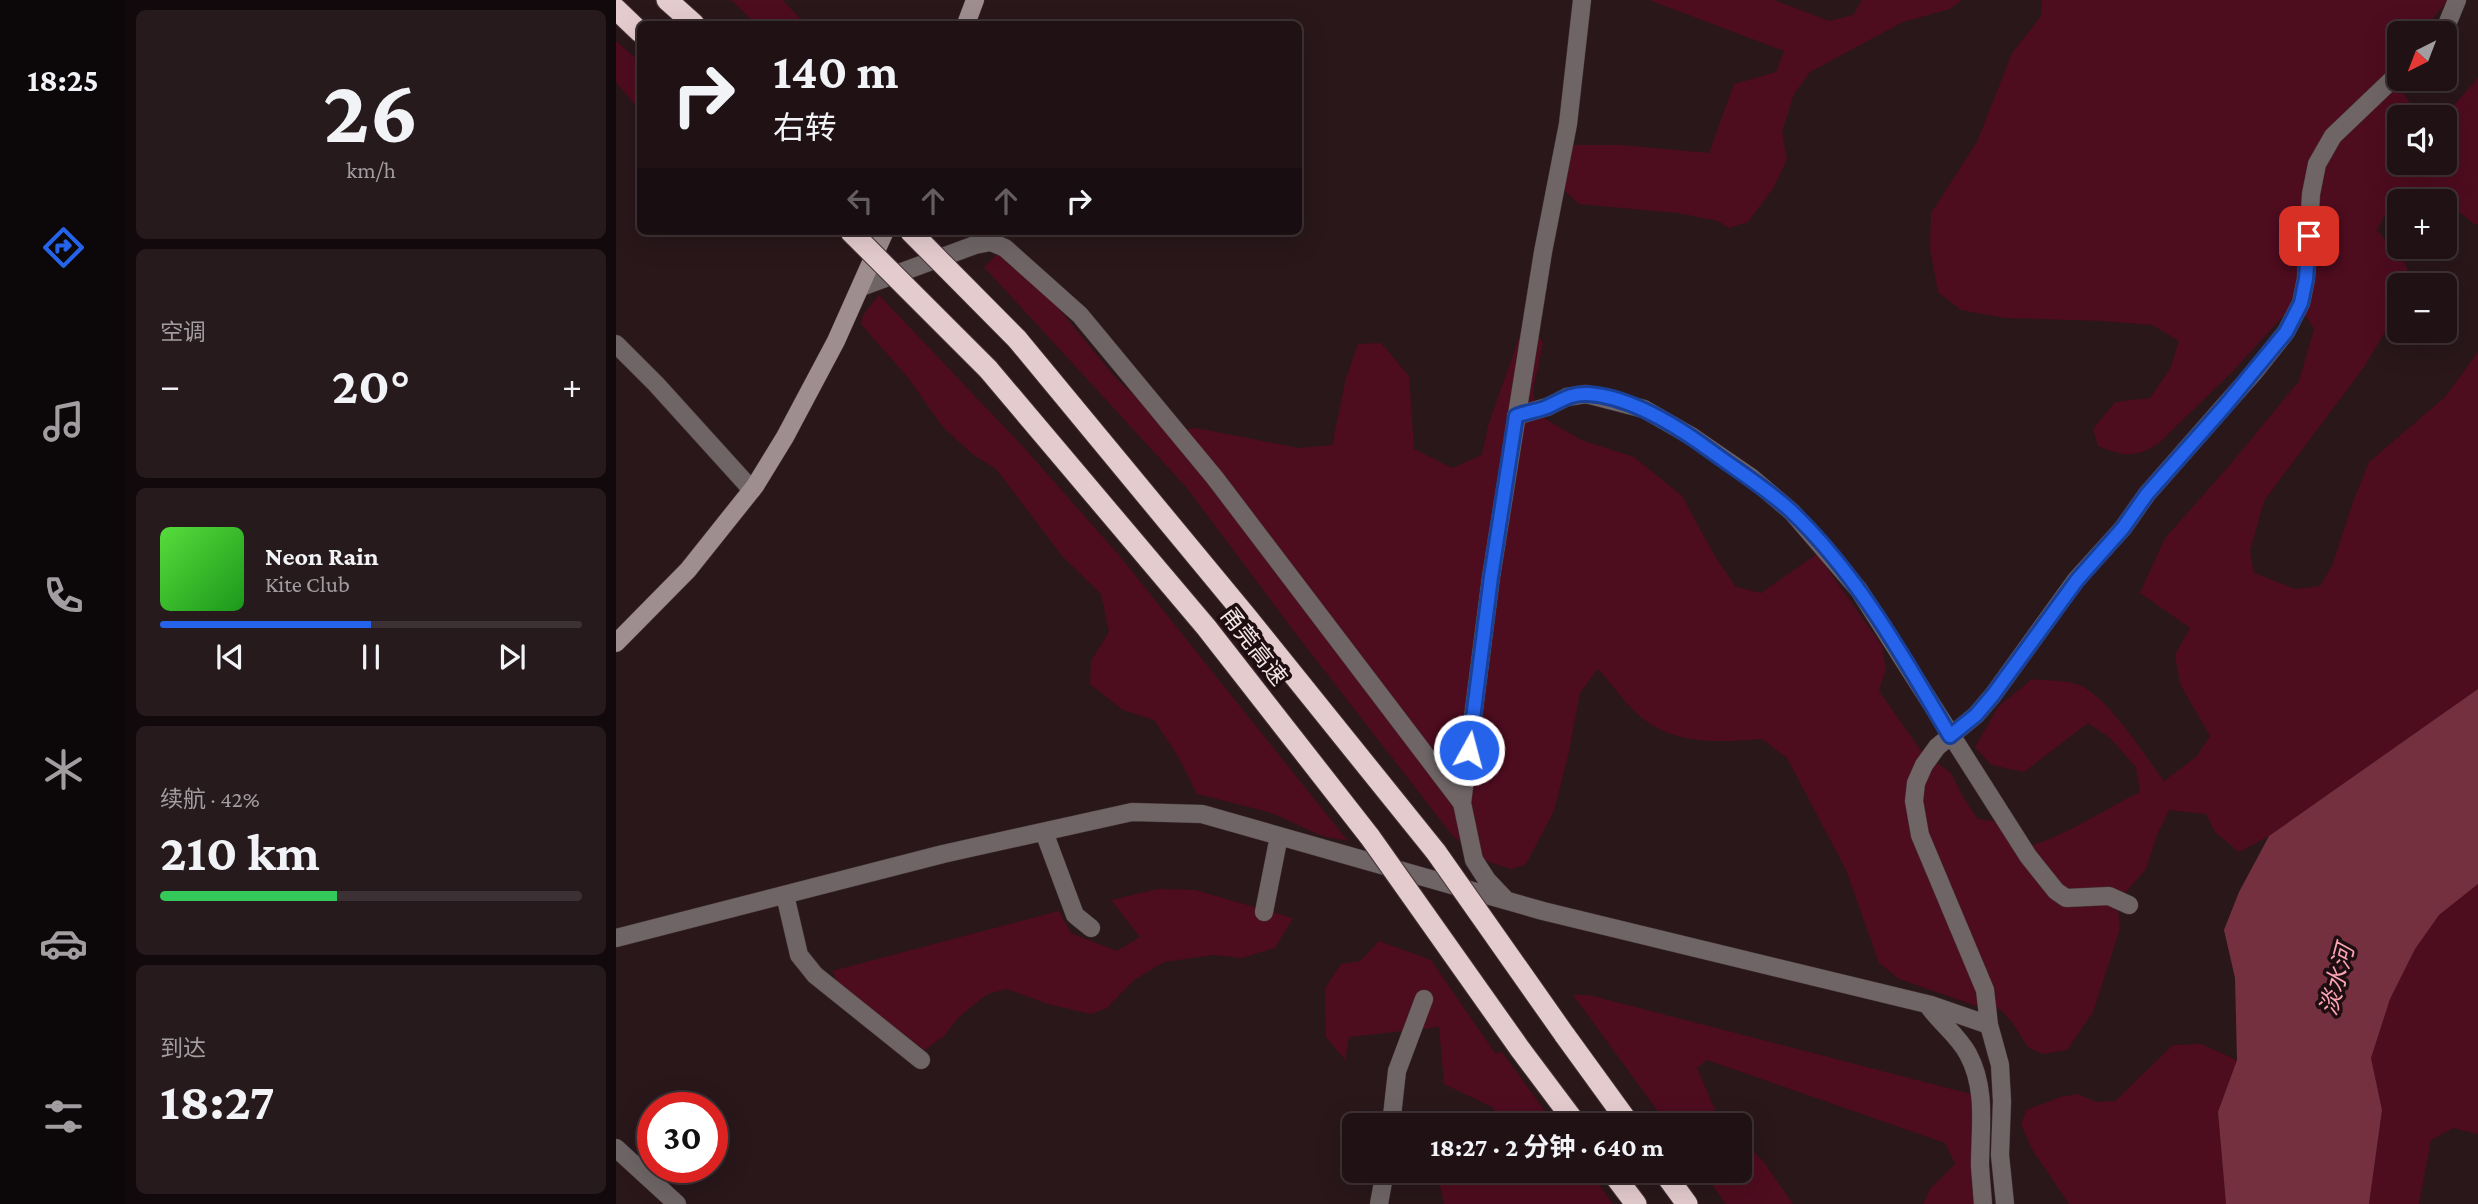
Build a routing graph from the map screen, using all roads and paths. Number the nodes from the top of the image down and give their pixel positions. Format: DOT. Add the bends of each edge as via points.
graph roads {
  1 [pos="667,0"];
  2 [pos="975,0"];
  3 [pos="1582,0"];
  4 [pos="2457,0"];
  5 [pos="616,9"];
  6 [pos="691,21"];
  7 [pos="967,21"];
  8 [pos="2448,21"];
  9 [pos="637,29"];
  10 [pos="2387,84"];
  11 [pos="854,235"];
  12 [pos="883,235"];
  13 [pos="914,235"];
  14 [pos="861,287"];
  15 [pos="616,344"];
  16 [pos="1516,416"];
  17 [pos="752,490"];
  18 [pos="616,643"];
  19 [pos="1950,736"];
  20 [pos="1462,803"];
  21 [pos="1044,832"];
  22 [pos="1279,836"];
  23 [pos="785,895"];
  24 [pos="1507,901"];
  25 [pos="2129,905"];
  26 [pos="1264,912"];
  27 [pos="1091,928"];
  28 [pos="616,938"];
  29 [pos="1424,999"];
  30 [pos="1927,1004"];
  31 [pos="1989,1025"];
  32 [pos="921,1060"];
  33 [pos="1392,1113"];
  34 [pos="1568,1113"];
  35 [pos="1621,1113"];
  36 [pos="616,1148"];
  37 [pos="1383,1183"];
  38 [pos="1620,1183"];
  39 [pos="1671,1183"];
  40 [pos="677,1204"];
  41 [pos="1379,1204"];
  42 [pos="1636,1204"];
  43 [pos="1687,1204"];
  44 [pos="1983,1204"];
  45 [pos="2005,1204"];
  1 -- 6 [label="highway"];
  2 -- 7 [label="main road"];
  3 -- 16 [label="street" via="1568,124"];
  4 -- 8 [label="street"];
  5 -- 9 [label="highway"];
  10 -- 19 [label="street" via="2333,136 2317,164 2306,279 2301,303 2286,332 2077,580 1993,695"];
  11 -- 34 [label="highway, 甬莞高速, bridge" via="988,369 1206,627 1370,837"];
  12 -- 14 [label="main road"];
  13 -- 35 [label="highway, 甬莞高速, bridge" via="1017,339 1255,626 1436,852"];
  14 -- 17 [label="main road" via="800,411"];
  14 -- 20 [label="street" via="992,242 1032,270 1080,315 1214,478"];
  15 -- 17 [label="street"];
  16 -- 19 [label="street" via="1567,397 1606,397 1644,409 1752,478 1792,512 1859,590"];
  16 -- 20 [label="street"];
  17 -- 18 [label="main road" via="688,570"];
  19 -- 25 [label="street" via="2056,891 2066,898 2109,896"];
  19 -- 31 [label="street" via="1924,765 1914,801 1920,835 1985,990"];
  20 -- 24 [label="street" via="1474,860"];
  21 -- 22 [label="street" via="1132,812 1202,814"];
  21 -- 23 [label="street"];
  21 -- 27 [label="street" via="1075,915"];
  22 -- 24 [label="street"];
  22 -- 26 [label="street"];
  23 -- 28 [label="street"];
  23 -- 32 [label="street" via="799,955 815,975"];
  24 -- 30 [label="street"];
  29 -- 33 [label="street" via="1397,1071"];
  30 -- 31 [label="street"];
  30 -- 44 [label="street" via="1956,1037 1975,1070 1982,1104"];
  31 -- 45 [label="street" via="2000,1065"];
  36 -- 40 [label="street"];
  37 -- 41 [label="street"];
  38 -- 42 [label="highway"];
  39 -- 43 [label="highway"];
}
